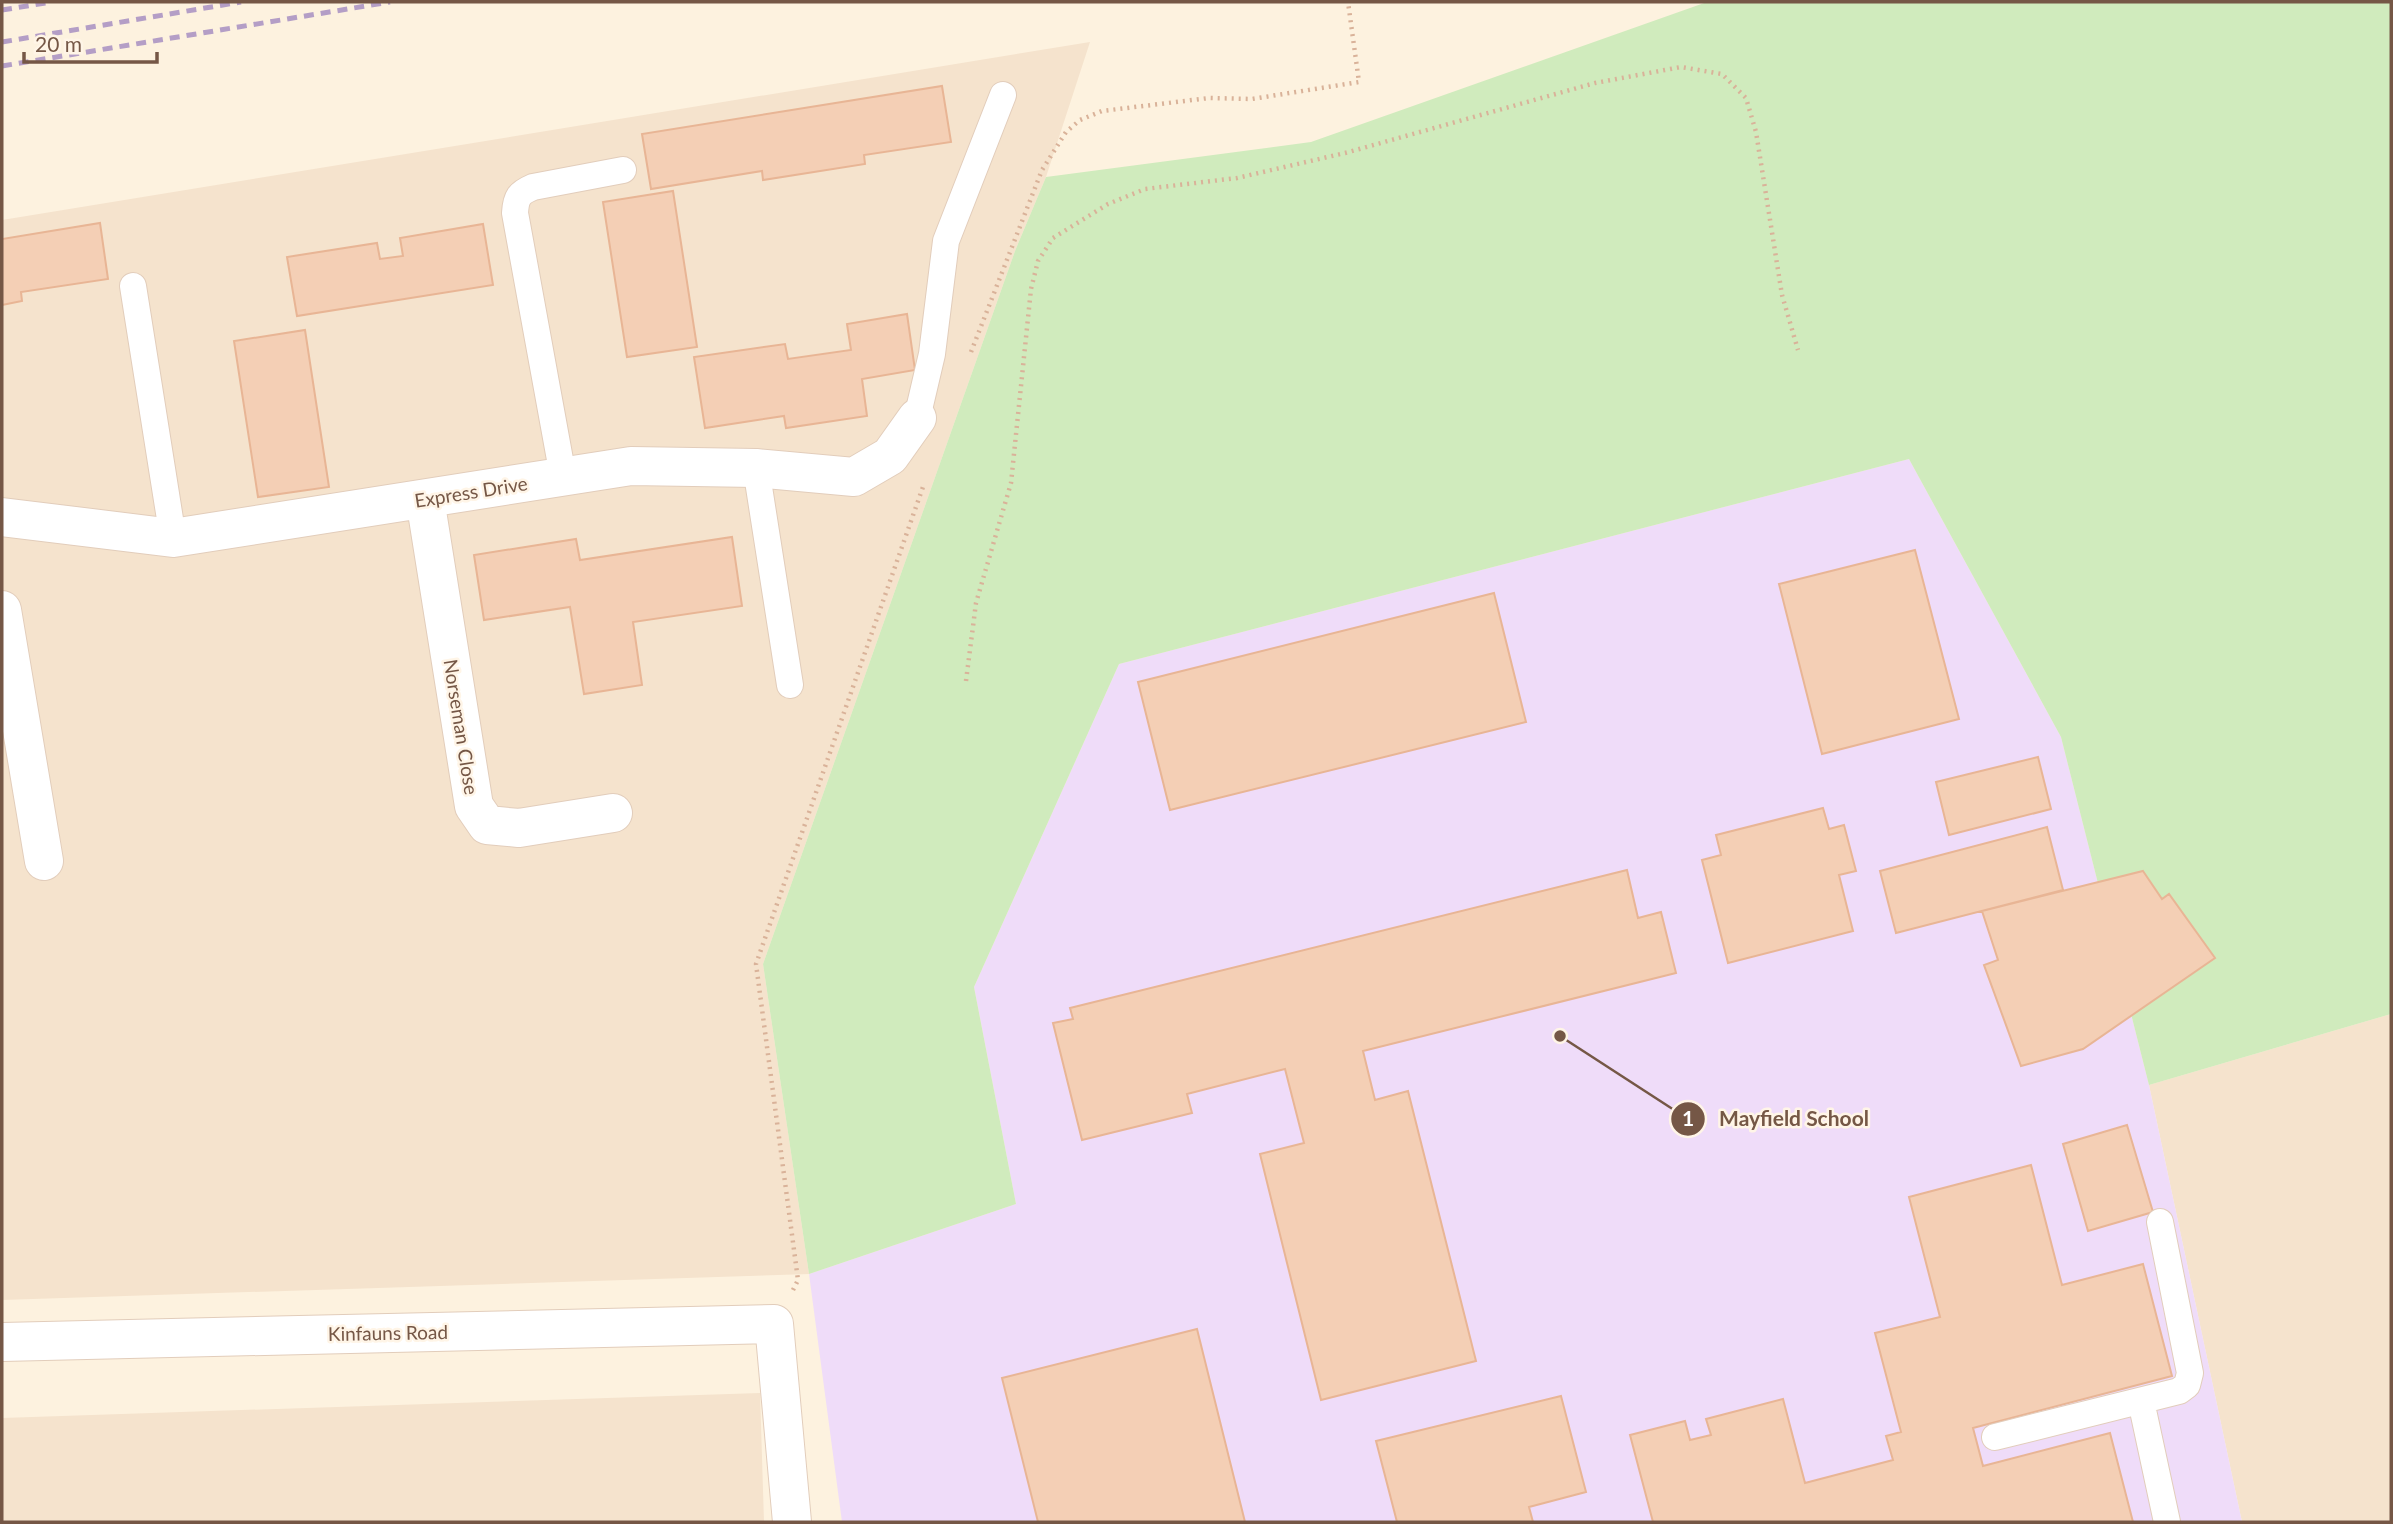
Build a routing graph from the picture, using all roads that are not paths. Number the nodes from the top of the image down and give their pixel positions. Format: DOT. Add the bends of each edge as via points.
graph roads {
  1 [pos="1003,95"];
  2 [pos="623,170"];
  3 [pos="133,286"];
  4 [pos="917,418"];
  5 [pos="756,468"];
  6 [pos="563,476"];
  7 [pos="425,499"];
  8 [pos="2,517"];
  9 [pos="173,538"];
  10 [pos="2,610"];
  11 [pos="790,685"];
  12 [pos="613,813"];
  13 [pos="44,861"];
  14 [pos="2160,1222"];
  15 [pos="2,1342"];
  16 [pos="2141,1401"];
  17 [pos="1995,1437"];
  18 [pos="792,1522"];
  19 [pos="2167,1522"];
  1 -- 4 [label="lane" via="946,241 932,354"];
  2 -- 6 [label="lane" via="533,187 516,199"];
  3 -- 9 [label="lane"];
  4 -- 5 [label="street, Express Drive" via="890,456 854,477"];
  5 -- 6 [label="street, Express Drive" via="631,466"];
  5 -- 11 [label="lane"];
  6 -- 7 [label="street, Express Drive"];
  7 -- 9 [label="street, Express Drive"];
  7 -- 12 [label="street, Norseman Close" via="474,806 487,825 519,828"];
  8 -- 9 [label="street, Express Drive"];
  10 -- 13 [label="street"];
  14 -- 16 [label="lane" via="2190,1373 2187,1385 2179,1391"];
  15 -- 18 [label="street, Kinfauns Road" via="774,1324"];
  16 -- 17 [label="lane"];
  16 -- 19 [label="lane"];
}
